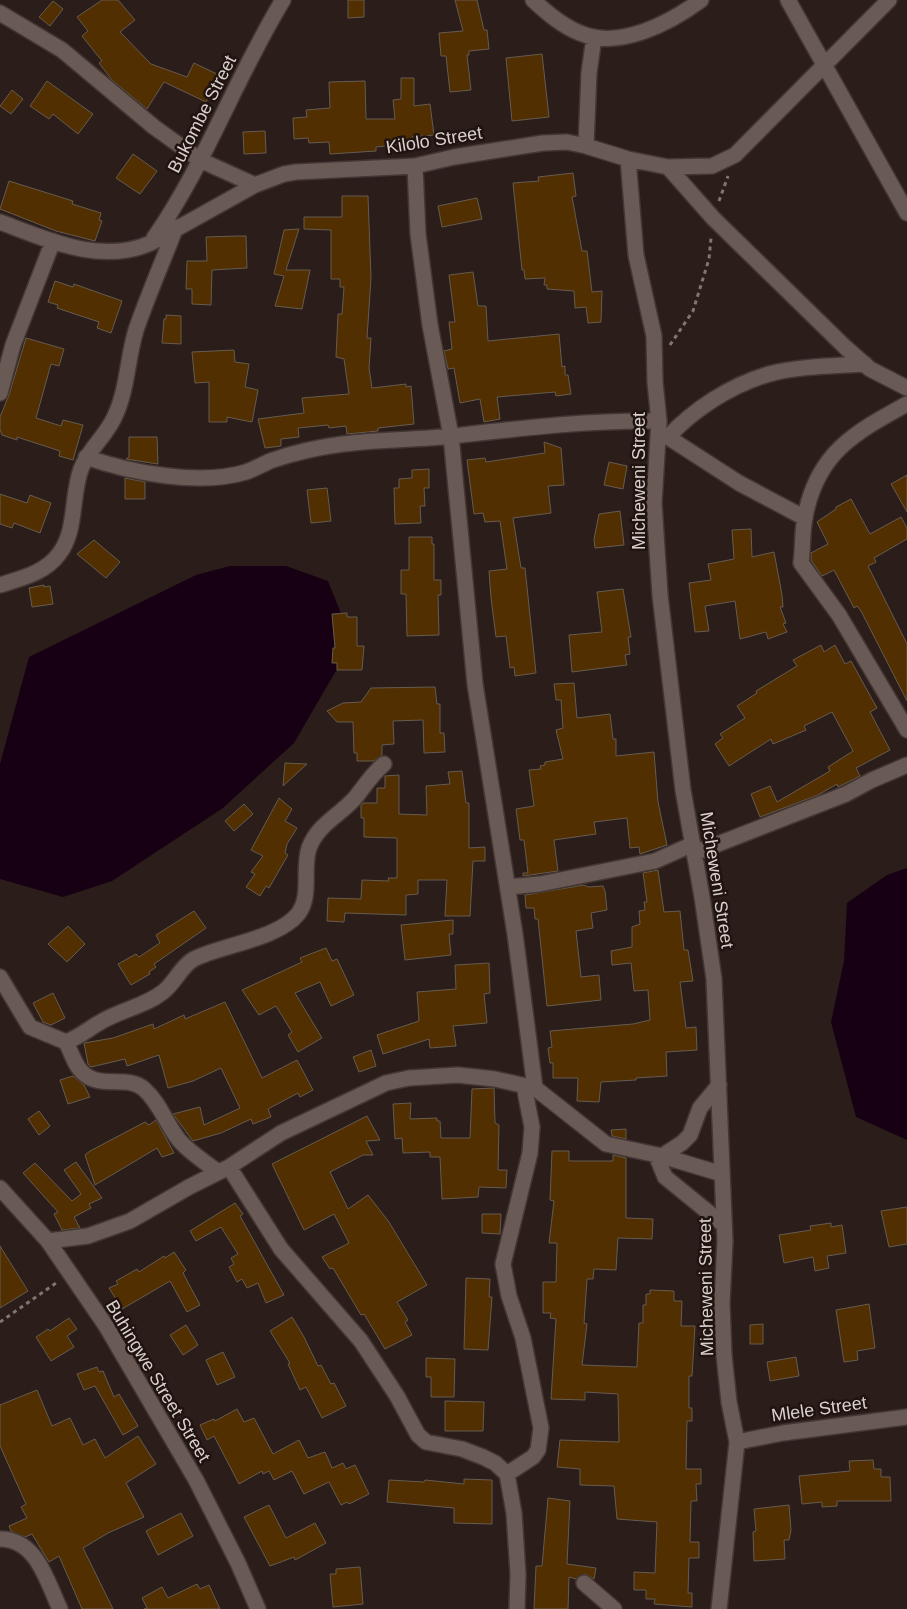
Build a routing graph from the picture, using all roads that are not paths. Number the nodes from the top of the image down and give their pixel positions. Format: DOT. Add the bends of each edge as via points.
graph roads {
  1 [pos="283,0"];
  2 [pos="533,0"];
  3 [pos="701,0"];
  4 [pos="788,0"];
  5 [pos="889,0"];
  6 [pos="0,13"];
  7 [pos="594,37"];
  8 [pos="825,67"];
  9 [pos="586,146"];
  10 [pos="628,159"];
  11 [pos="200,160"];
  12 [pos="415,166"];
  13 [pos="668,167"];
  14 [pos="255,185"];
  15 [pos="907,213"];
  16 [pos="0,222"];
  17 [pos="176,227"];
  18 [pos="53,241"];
  19 [pos="151,243"];
  20 [pos="17,334"];
  21 [pos="0,344"];
  22 [pos="864,364"];
  23 [pos="907,388"];
  24 [pos="0,393"];
  25 [pos="907,404"];
  26 [pos="662,430"];
  27 [pos="452,436"];
  28 [pos="86,457"];
  29 [pos="805,518"];
  30 [pos="0,585"];
  31 [pos="907,730"];
  32 [pos="384,764"];
  33 [pos="907,766"];
  34 [pos="694,849"];
  35 [pos="508,886"];
  36 [pos="0,977"];
  37 [pos="66,1042"];
  38 [pos="719,1085"];
  39 [pos="529,1087"];
  40 [pos="659,1155"];
  41 [pos="223,1170"];
  42 [pos="722,1174"];
  43 [pos="0,1188"];
  44 [pos="724,1225"];
  45 [pos="48,1241"];
  46 [pos="907,1417"];
  47 [pos="737,1442"];
  48 [pos="507,1474"];
  49 [pos="0,1539"];
  50 [pos="584,1583"];
  51 [pos="60,1609"];
  52 [pos="258,1609"];
  53 [pos="517,1609"];
  54 [pos="614,1609"];
  55 [pos="719,1609"];
  1 -- 11 [label="street, Bukombe Street"];
  2 -- 7 [label="street" via="565,26"];
  3 -- 7 [label="street" via="653,28 626,36"];
  4 -- 8 [label="street"];
  5 -- 8 [label="street, Kilolo Street"];
  6 -- 11 [label="street" via="62,50 154,127"];
  7 -- 9 [label="street"];
  8 -- 13 [label="street, Kilolo Street" via="735,155 712,166"];
  8 -- 15 [label="street"];
  9 -- 10 [label="street, Kilolo Street"];
  9 -- 12 [label="street, Kilolo Street" via="567,142 511,146"];
  10 -- 13 [label="street, Kilolo Street"];
  10 -- 26 [label="street, Micheweni Street" via="636,255 654,336"];
  11 -- 14 [label="street"];
  11 -- 19 [label="street, Bukombe Street"];
  12 -- 14 [label="street, Kilolo Street" via="296,172"];
  12 -- 27 [label="street" via="424,282"];
  13 -- 22 [label="street" via="713,218"];
  14 -- 17 [label="street, Kilolo Street"];
  16 -- 18 [label="street, Kilolo Street"];
  17 -- 19 [label="street, Kilolo Street"];
  17 -- 28 [label="street" via="136,332 129,374 114,418"];
  18 -- 19 [label="street, Kilolo Street" via="104,253 127,252"];
  18 -- 20 [label="street"];
  20 -- 21 [label="street"];
  20 -- 24 [label="street"];
  22 -- 23 [label="street"];
  22 -- 26 [label="street" via="769,374 738,386 680,424"];
  25 -- 29 [label="street" via="869,425 828,459 813,490"];
  26 -- 27 [label="street" via="582,421"];
  26 -- 29 [label="street" via="739,483"];
  26 -- 34 [label="street, Micheweni Street" via="654,503 660,595 676,738"];
  27 -- 28 [label="street" via="331,446 219,477 154,473 113,466"];
  27 -- 35 [label="street" via="475,684"];
  28 -- 30 [label="street" via="76,482 70,524 61,552 38,572"];
  29 -- 31 [label="street" via="801,563 839,615"];
  32 -- 37 [label="street" via="355,798 320,827 306,860 303,905 291,921 239,944 193,959 164,991 150,1001 112,1016 82,1036"];
  33 -- 34 [label="street" via="846,794"];
  34 -- 35 [label="street" via="655,861 568,879"];
  34 -- 38 [label="street, Micheweni Street" via="714,979"];
  35 -- 39 [label="street" via="526,1008"];
  36 -- 37 [label="street" via="30,1026"];
  37 -- 41 [label="street" via="78,1068 95,1080 135,1082 144,1088 179,1140"];
  38 -- 40 [label="street" via="700,1108 690,1135"];
  38 -- 42 [label="street, Micheweni Street"];
  39 -- 40 [label="street" via="606,1144"];
  39 -- 41 [label="street" via="458,1075 386,1083 281,1133"];
  39 -- 48 [label="street" via="530,1152 503,1264 507,1289 523,1338 541,1428 538,1450 533,1457"];
  40 -- 42 [label="street"];
  40 -- 44 [label="street" via="665,1177"];
  41 -- 45 [label="street" via="130,1220 88,1236"];
  41 -- 48 [label="street" via="282,1249 361,1341 418,1435 426,1442 483,1457"];
  42 -- 44 [label="street, Micheweni Street"];
  43 -- 45 [label="street, Buhingwe Street Street"];
  44 -- 47 [label="street, Micheweni Street" via="724,1355"];
  45 -- 52 [label="street, Buhingwe Street Street" via="106,1326 168,1430 216,1518"];
  46 -- 47 [label="street, Mlele Street"];
  47 -- 55 [label="street, Micheweni Street"];
  48 -- 53 [label="street" via="514,1513"];
  49 -- 51 [label="street" via="19,1544 33,1554"];
  50 -- 54 [label="street"];
}
